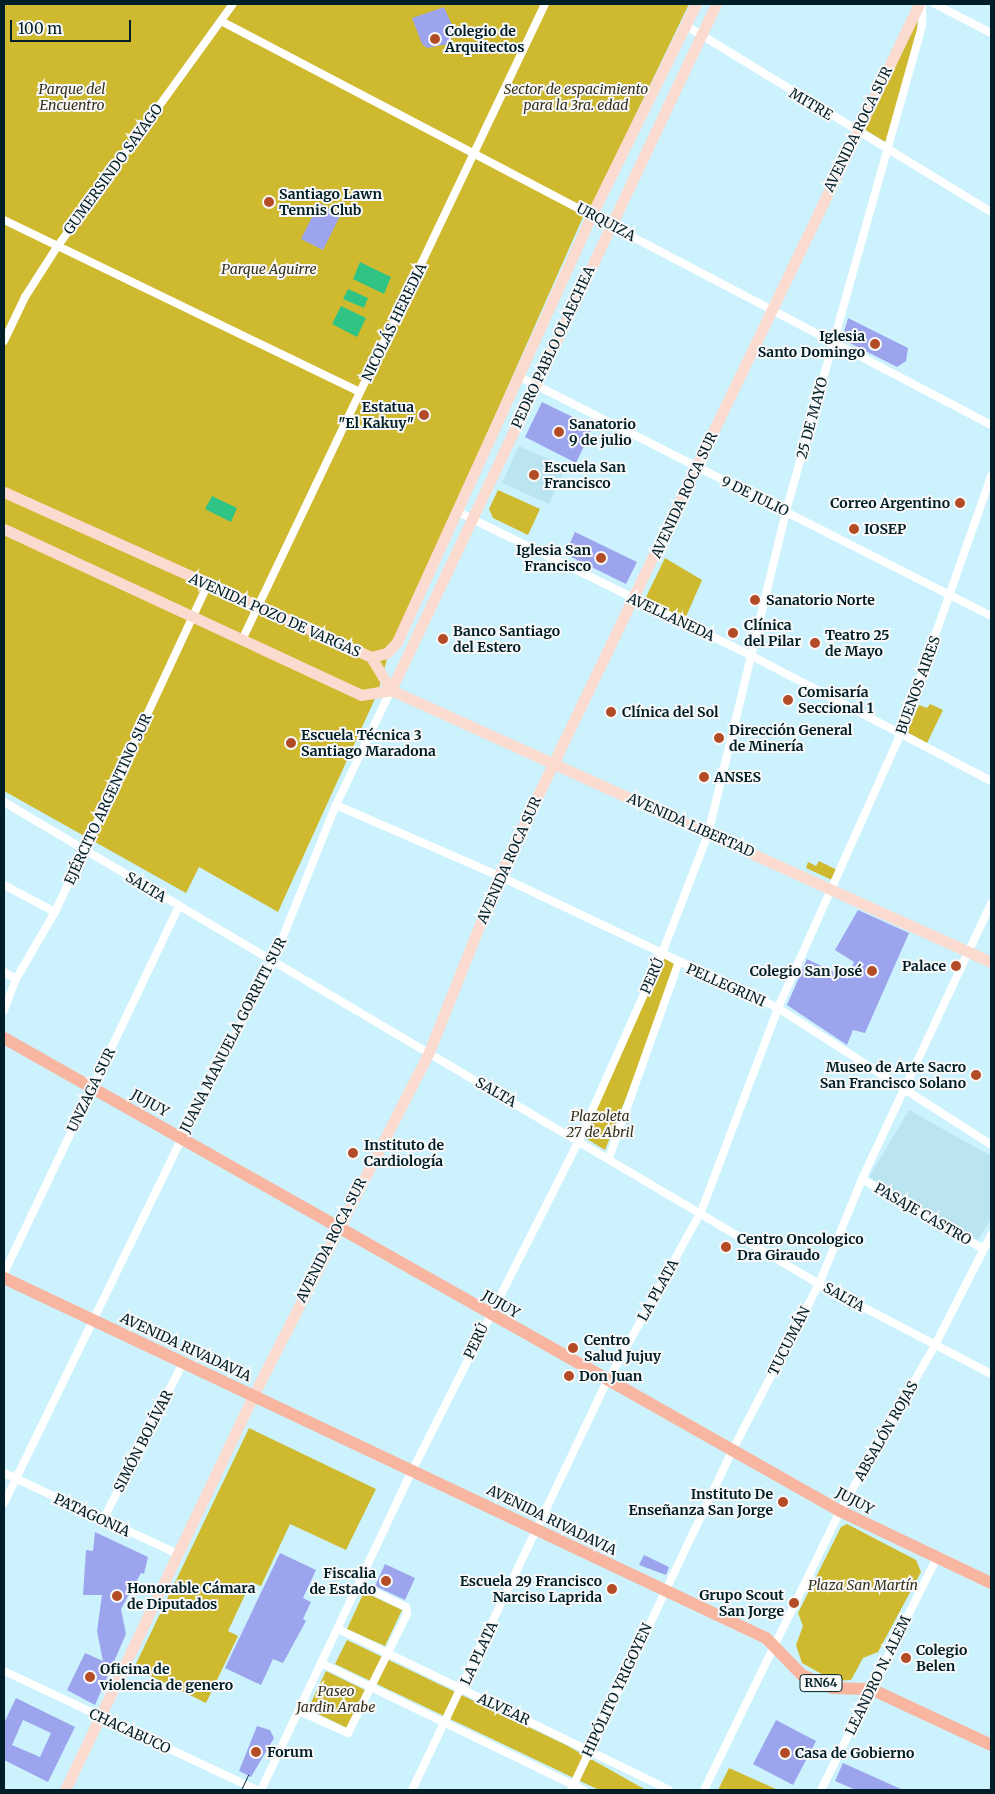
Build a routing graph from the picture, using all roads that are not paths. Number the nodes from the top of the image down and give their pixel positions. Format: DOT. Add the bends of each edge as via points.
graph roads {
  1 [pos="233,4"];
  2 [pos="545,4"];
  3 [pos="696,4"];
  4 [pos="716,4"];
  5 [pos="920,4"];
  6 [pos="935,4"];
  7 [pos="221,21"];
  8 [pos="685,25"];
  9 [pos="991,33"];
  10 [pos="700,37"];
  11 [pos="856,132"];
  12 [pos="888,151"];
  13 [pos="476,153"];
  14 [pos="991,212"];
  15 [pos="592,214"];
  16 [pos="4,220"];
  17 [pos="611,224"];
  18 [pos="57,247"];
  19 [pos="773,310"];
  20 [pos="4,341"];
  21 [pos="833,342"];
  22 [pos="518,376"];
  23 [pos="534,384"];
  24 [pos="360,392"];
  25 [pos="991,425"];
  26 [pos="697,467"];
  27 [pos="991,476"];
  28 [pos="4,492"];
  29 [pos="456,511"];
  30 [pos="786,511"];
  31 [pos="474,519"];
  32 [pos="4,529"];
  33 [pos="207,586"];
  34 [pos="950,594"];
  35 [pos="635,601"];
  36 [pos="259,608"];
  37 [pos="991,616"];
  38 [pos="192,617"];
  39 [pos="242,640"];
  40 [pos="752,656"];
  41 [pos="371,657"];
  42 [pos="391,690"];
  43 [pos="900,735"];
  44 [pos="554,762"];
  45 [pos="991,782"];
  46 [pos="4,802"];
  47 [pos="336,805"];
  48 [pos="708,834"];
  49 [pos="84,849"];
  50 [pos="499,876"];
  51 [pos="4,884"];
  52 [pos="833,889"];
  53 [pos="991,904"];
  54 [pos="179,906"];
  55 [pos="54,912"];
  56 [pos="969,952"];
  57 [pos="662,956"];
  58 [pos="991,962"];
  59 [pos="272,964"];
  60 [pos="678,964"];
  61 [pos="4,972"];
  62 [pos="16,979"];
  63 [pos="778,1008"];
  64 [pos="4,1010"];
  65 [pos="4,1038"];
  66 [pos="429,1052"];
  67 [pos="92,1088"];
  68 [pos="904,1091"];
  69 [pos="182,1138"];
  70 [pos="579,1140"];
  71 [pos="991,1145"];
  72 [pos="609,1158"];
  73 [pos="862,1179"];
  74 [pos="701,1212"];
  75 [pos="337,1227"];
  76 [pos="991,1235"];
  77 [pos="983,1249"];
  78 [pos="4,1273"];
  79 [pos="4,1278"];
  80 [pos="819,1284"];
  81 [pos="489,1315"];
  82 [pos="93,1321"];
  83 [pos="934,1347"];
  84 [pos="183,1362"];
  85 [pos="991,1374"];
  86 [pos="607,1382"];
  87 [pos="254,1394"];
  88 [pos="732,1450"];
  89 [pos="413,1469"];
  90 [pos="4,1473"];
  91 [pos="15,1479"];
  92 [pos="4,1504"];
  93 [pos="840,1511"];
  94 [pos="103,1520"];
  95 [pos="537,1530"];
  96 [pos="180,1555"];
  97 [pos="936,1559"];
  98 [pos="991,1584"];
  99 [pos="360,1585"];
  100 [pos="665,1590"];
  101 [pos="338,1629"];
  102 [pos="776,1647"];
  103 [pos="388,1653"];
  104 [pos="321,1663"];
  105 [pos="4,1671"];
  106 [pos="371,1688"];
  107 [pos="461,1689"];
  108 [pos="871,1689"];
  109 [pos="299,1711"];
  110 [pos="99,1716"];
  111 [pos="444,1723"];
  112 [pos="991,1745"];
  113 [pos="589,1748"];
  114 [pos="572,1788"];
  115 [pos="65,1790"];
  116 [pos="257,1790"];
  117 [pos="261,1790"];
  118 [pos="412,1790"];
  119 [pos="584,1790"];
  120 [pos="670,1790"];
  121 [pos="704,1790"];
  122 [pos="821,1790"];
  1 -- 7 [label="street, GUMERSINDO SAYAGO"];
  2 -- 13 [label="street, NICOLÁS HEREDIA"];
  3 -- 8 [label="street, PEDRO PABLO OLAECHEA"];
  4 -- 10 [label="street, PEDRO PABLO OLAECHEA"];
  5 -- 11 [label="street, AVENIDA ROCA SUR"];
  5 -- 12 [label="street, 25 DE MAYO" via="922,26"];
  6 -- 9 [label="street"];
  7 -- 13 [label="street, URQUIZA"];
  7 -- 18 [label="street, GUMERSINDO SAYAGO"];
  8 -- 10 [label="street, MITRE"];
  8 -- 15 [label="street, PEDRO PABLO OLAECHEA"];
  10 -- 11 [label="street, MITRE"];
  10 -- 17 [label="street, PEDRO PABLO OLAECHEA"];
  11 -- 12 [label="street, MITRE"];
  11 -- 19 [label="street, AVENIDA ROCA SUR"];
  12 -- 14 [label="street, MITRE"];
  12 -- 21 [label="street, 25 DE MAYO"];
  13 -- 15 [label="street, URQUIZA"];
  13 -- 24 [label="street, NICOLÁS HEREDIA"];
  15 -- 17 [label="street, URQUIZA"];
  15 -- 22 [label="street, PEDRO PABLO OLAECHEA"];
  16 -- 18 [label="street"];
  17 -- 19 [label="street, URQUIZA"];
  17 -- 23 [label="street, PEDRO PABLO OLAECHEA"];
  18 -- 20 [label="street, GUMERSINDO SAYAGO"];
  18 -- 24 [label="street"];
  19 -- 21 [label="street, URQUIZA"];
  19 -- 26 [label="street, AVENIDA ROCA SUR"];
  21 -- 25 [label="street, URQUIZA"];
  21 -- 30 [label="street, 25 DE MAYO"];
  22 -- 23 [label="street, 9 DE JULIO"];
  22 -- 29 [label="street, PEDRO PABLO OLAECHEA"];
  23 -- 26 [label="street, 9 DE JULIO"];
  23 -- 31 [label="street, PEDRO PABLO OLAECHEA"];
  24 -- 36 [label="street, NICOLÁS HEREDIA"];
  26 -- 30 [label="street, 9 DE JULIO"];
  26 -- 35 [label="street, AVENIDA ROCA SUR"];
  27 -- 34 [label="street, BUENOS AIRES"];
  28 -- 33 [label="street, AVENIDA POZO DE VARGAS"];
  29 -- 31 [label="street, AVELLANEDA"];
  29 -- 41 [label="street, PEDRO PABLO OLAECHEA" via="397,642 387,653"];
  30 -- 34 [label="street, 9 DE JULIO"];
  30 -- 40 [label="street, 25 DE MAYO"];
  31 -- 35 [label="street, AVELLANEDA"];
  31 -- 42 [label="street, PEDRO PABLO OLAECHEA"];
  32 -- 38 [label="street"];
  33 -- 36 [label="street, AVENIDA POZO DE VARGAS"];
  33 -- 38 [label="street, EJÉRCITO ARGENTINO SUR"];
  34 -- 37 [label="street, 9 DE JULIO"];
  34 -- 43 [label="street, BUENOS AIRES"];
  35 -- 40 [label="street, AVELLANEDA"];
  35 -- 44 [label="street, AVENIDA ROCA SUR"];
  36 -- 39 [label="street, NICOLÁS HEREDIA"];
  36 -- 41 [label="street, AVENIDA POZO DE VARGAS"];
  38 -- 39 [label="street"];
  38 -- 49 [label="street, EJÉRCITO ARGENTINO SUR"];
  39 -- 42 [label="street" via="361,695"];
  40 -- 43 [label="street, AVELLANEDA"];
  40 -- 48 [label="street, 25 DE MAYO"];
  41 -- 42 [label="street, AVENIDA POZO DE VARGAS"];
  42 -- 44 [label="street, AVENIDA LIBERTAD"];
  42 -- 47 [label="street, JUANA MANUELA GORRITI SUR"];
  43 -- 45 [label="street, AVELLANEDA"];
  43 -- 52 [label="street, BUENOS AIRES"];
  44 -- 48 [label="street, AVENIDA LIBERTAD"];
  44 -- 50 [label="street, AVENIDA ROCA SUR"];
  46 -- 49 [label="street, SALTA"];
  47 -- 50 [label="street, PELLEGRINI"];
  47 -- 59 [label="street, JUANA MANUELA GORRITI SUR"];
  48 -- 52 [label="street, AVENIDA LIBERTAD"];
  48 -- 57 [label="street, PERÚ"];
  49 -- 54 [label="street, SALTA"];
  49 -- 55 [label="street, EJÉRCITO ARGENTINO SUR"];
  50 -- 57 [label="street, PELLEGRINI"];
  50 -- 66 [label="street, AVENIDA ROCA SUR"];
  51 -- 55 [label="street"];
  52 -- 56 [label="street, AVENIDA LIBERTAD"];
  52 -- 63 [label="street, LA PLATA"];
  53 -- 56 [label="street, TUCUMÁN"];
  54 -- 59 [label="street, SALTA"];
  54 -- 67 [label="street, UNZAGA SUR"];
  55 -- 62 [label="street, EJÉRCITO ARGENTINO SUR"];
  56 -- 58 [label="street, AVENIDA LIBERTAD"];
  56 -- 68 [label="street, TUCUMÁN"];
  57 -- 60 [label="street, PELLEGRINI"];
  57 -- 70 [label="street, PERÚ"];
  59 -- 66 [label="street, SALTA"];
  59 -- 69 [label="street, JUANA MANUELA GORRITI SUR"];
  60 -- 63 [label="street, PELLEGRINI"];
  60 -- 72 [label="street"];
  61 -- 62 [label="street"];
  62 -- 64 [label="street, EJÉRCITO ARGENTINO SUR"];
  63 -- 68 [label="street, PELLEGRINI"];
  63 -- 74 [label="street, LA PLATA"];
  65 -- 67 [label="main road, JUJUY"];
  66 -- 70 [label="street, SALTA"];
  66 -- 75 [label="street, AVENIDA ROCA SUR"];
  67 -- 69 [label="main road, JUJUY"];
  67 -- 78 [label="street, UNZAGA SUR"];
  68 -- 71 [label="street, PELLEGRINI"];
  68 -- 73 [label="street, TUCUMÁN"];
  69 -- 75 [label="main road, JUJUY"];
  69 -- 82 [label="street, JUANA MANUELA GORRITI SUR"];
  70 -- 72 [label="street, SALTA"];
  70 -- 81 [label="street, PERÚ"];
  72 -- 74 [label="street, SALTA"];
  73 -- 77 [label="street, PASAJE CASTRO"];
  73 -- 80 [label="street, TUCUMÁN"];
  74 -- 80 [label="street, SALTA"];
  74 -- 86 [label="street, LA PLATA"];
  75 -- 81 [label="main road, JUJUY"];
  75 -- 87 [label="street, AVENIDA ROCA SUR"];
  76 -- 77 [label="street, ABSALÓN ROJAS"];
  77 -- 83 [label="street, ABSALÓN ROJAS"];
  79 -- 82 [label="main road, AVENIDA RIVADAVIA"];
  80 -- 83 [label="street, SALTA"];
  80 -- 88 [label="street, TUCUMÁN"];
  81 -- 86 [label="main road, JUJUY"];
  81 -- 89 [label="street, PERÚ"];
  82 -- 84 [label="main road, AVENIDA RIVADAVIA"];
  82 -- 91 [label="street, JUANA MANUELA GORRITI SUR"];
  83 -- 85 [label="street, SALTA"];
  83 -- 93 [label="street, ABSALÓN ROJAS"];
  84 -- 87 [label="main road, AVENIDA RIVADAVIA"];
  84 -- 94 [label="street, SIMÓN BOLÍVAR"];
  86 -- 88 [label="main road, JUJUY"];
  86 -- 95 [label="street, LA PLATA"];
  87 -- 89 [label="main road, AVENIDA RIVADAVIA"];
  87 -- 96 [label="street, AVENIDA ROCA SUR"];
  88 -- 93 [label="main road, JUJUY"];
  88 -- 100 [label="street, TUCUMÁN"];
  89 -- 95 [label="main road, AVENIDA RIVADAVIA"];
  89 -- 99 [label="street, PERÚ"];
  90 -- 91 [label="street, PATAGONIA"];
  91 -- 92 [label="street, JUANA MANUELA GORRITI SUR"];
  91 -- 94 [label="street, PATAGONIA"];
  93 -- 97 [label="main road, JUJUY"];
  93 -- 102 [label="street, ABSALÓN ROJAS"];
  94 -- 96 [label="street, PATAGONIA"];
  95 -- 100 [label="main road, AVENIDA RIVADAVIA"];
  95 -- 107 [label="street, LA PLATA"];
  96 -- 110 [label="street, AVENIDA ROCA SUR"];
  97 -- 98 [label="main road, JUJUY"];
  97 -- 108 [label="street, LEANDRO N. ALEM"];
  99 -- 101 [label="street, PERÚ"];
  99 -- 103 [label="street" via="408,1610"];
  100 -- 102 [label="main road, AVENIDA RIVADAVIA / RN64" via="766,1638"];
  100 -- 113 [label="street, HIPÓLITO YRIGOYEN"];
  101 -- 103 [label="street, ALVEAR"];
  101 -- 104 [label="street, PERÚ"];
  102 -- 108 [label="main road, AVENIDA RIVADAVIA / RN64" via="796,1670 829,1687"];
  102 -- 121 [label="street, ABSALÓN ROJAS"];
  103 -- 106 [label="street"];
  103 -- 107 [label="street, ALVEAR"];
  104 -- 106 [label="street"];
  104 -- 109 [label="street, PERÚ"];
  105 -- 110 [label="street, CHACABUCO"];
  106 -- 109 [label="street" via="348,1733"];
  106 -- 111 [label="street"];
  107 -- 111 [label="street, LA PLATA"];
  107 -- 113 [label="street, ALVEAR"];
  108 -- 112 [label="main road, AVENIDA RIVADAVIA / RN64"];
  108 -- 122 [label="street, LEANDRO N. ALEM"];
  109 -- 117 [label="street, PERÚ"];
  110 -- 115 [label="street, AVENIDA ROCA SUR"];
  110 -- 116 [label="street, CHACABUCO"];
  111 -- 114 [label="street"];
  111 -- 118 [label="street, LA PLATA"];
  113 -- 114 [label="street, HIPÓLITO YRIGOYEN"];
  113 -- 120 [label="street, ALVEAR"];
  114 -- 119 [label="street"];
}
